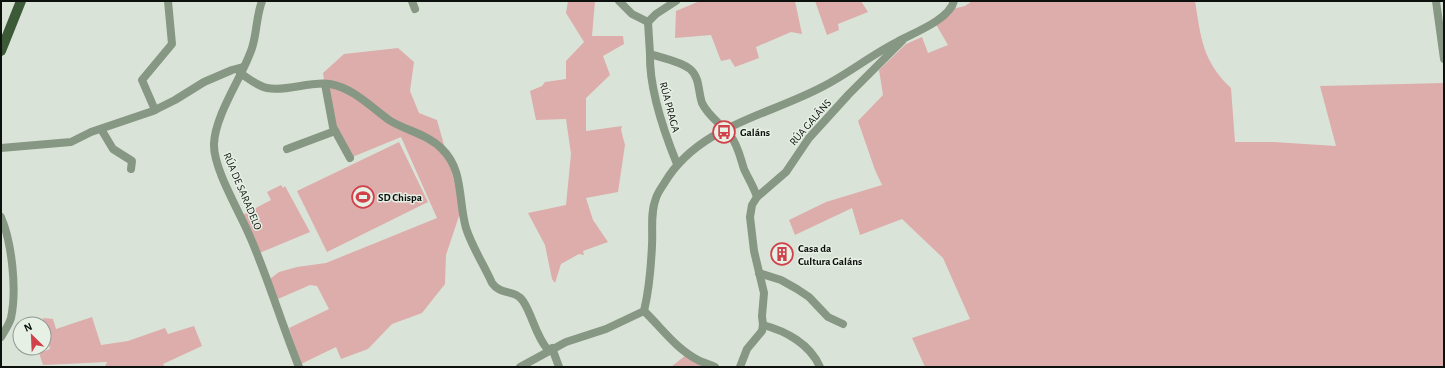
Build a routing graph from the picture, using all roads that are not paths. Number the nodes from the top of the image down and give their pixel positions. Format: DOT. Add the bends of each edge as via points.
graph roads {
  1 [pos="21,1"];
  2 [pos="168,1"];
  3 [pos="262,1"];
  4 [pos="619,1"];
  5 [pos="676,1"];
  6 [pos="954,1"];
  7 [pos="1436,1"];
  8 [pos="648,22"];
  9 [pos="903,38"];
  10 [pos="1,51"];
  11 [pos="877,52"];
  12 [pos="650,54"];
  13 [pos="1444,59"];
  14 [pos="882,62"];
  15 [pos="242,70"];
  16 [pos="325,84"];
  17 [pos="155,110"];
  18 [pos="101,129"];
  19 [pos="724,129"];
  20 [pos="335,131"];
  21 [pos="1,148"];
  22 [pos="287,149"];
  23 [pos="350,158"];
  24 [pos="677,164"];
  25 [pos="131,169"];
  26 [pos="757,197"];
  27 [pos="1,217"];
  28 [pos="758,273"];
  29 [pos="644,311"];
  30 [pos="843,324"];
  31 [pos="764,325"];
  32 [pos="1,336"];
  33 [pos="550,349"];
  34 [pos="299,367"];
  35 [pos="520,367"];
  36 [pos="559,367"];
  37 [pos="715,367"];
  38 [pos="740,367"];
  39 [pos="820,367"];
  1 -- 10 [label="main road"];
  2 -- 17 [label="street" via="172,44 142,80"];
  3 -- 15 [label="street, RÚA DE SARADELO" via="252,49"];
  4 -- 8 [label="street" via="632,14"];
  5 -- 8 [label="street"];
  6 -- 9 [label="street" via="952,9 925,28"];
  7 -- 13 [label="street"];
  8 -- 12 [label="street, RÚA PRAGA"];
  9 -- 11 [label="street"];
  9 -- 14 [label="street, RÚA GALÁNS"];
  11 -- 14 [label="street"];
  11 -- 19 [label="street" via="822,87"];
  12 -- 19 [label="street" via="692,71 702,103"];
  12 -- 24 [label="street, RÚA PRAGA" via="652,85 664,130"];
  14 -- 26 [label="street, RÚA GALÁNS" via="809,138 786,172"];
  15 -- 16 [label="street" via="266,88"];
  15 -- 17 [label="street" via="232,70 204,82"];
  15 -- 34 [label="street, RÚA DE SARADELO" via="218,124 214,140 215,153 266,277"];
  16 -- 20 [label="street"];
  16 -- 33 [label="street" via="345,88 400,126 438,145 447,154 459,179 461,210 466,228 492,283 498,290 515,294 522,300 537,333"];
  17 -- 18 [label="street"];
  18 -- 21 [label="street" via="71,142"];
  18 -- 25 [label="street" via="113,150 132,161"];
  19 -- 24 [label="street" via="705,140"];
  19 -- 26 [label="street" via="737,147"];
  20 -- 22 [label="street"];
  20 -- 23 [label="street"];
  24 -- 29 [label="street" via="654,204 648,293"];
  26 -- 28 [label="street, RÚA GALÁNS" via="752,205 750,217"];
  27 -- 32 [label="street" via="8,239 14,301 9,324"];
  28 -- 30 [label="street" via="781,280 797,289 809,297 828,317"];
  28 -- 31 [label="street, RÚA GALÁNS" via="764,293"];
  29 -- 33 [label="street" via="606,329"];
  29 -- 37 [label="street" via="688,354"];
  31 -- 38 [label="street" via="747,349"];
  31 -- 39 [label="street" via="779,329 798,340"];
  33 -- 35 [label="street"];
  33 -- 36 [label="street"];
}
